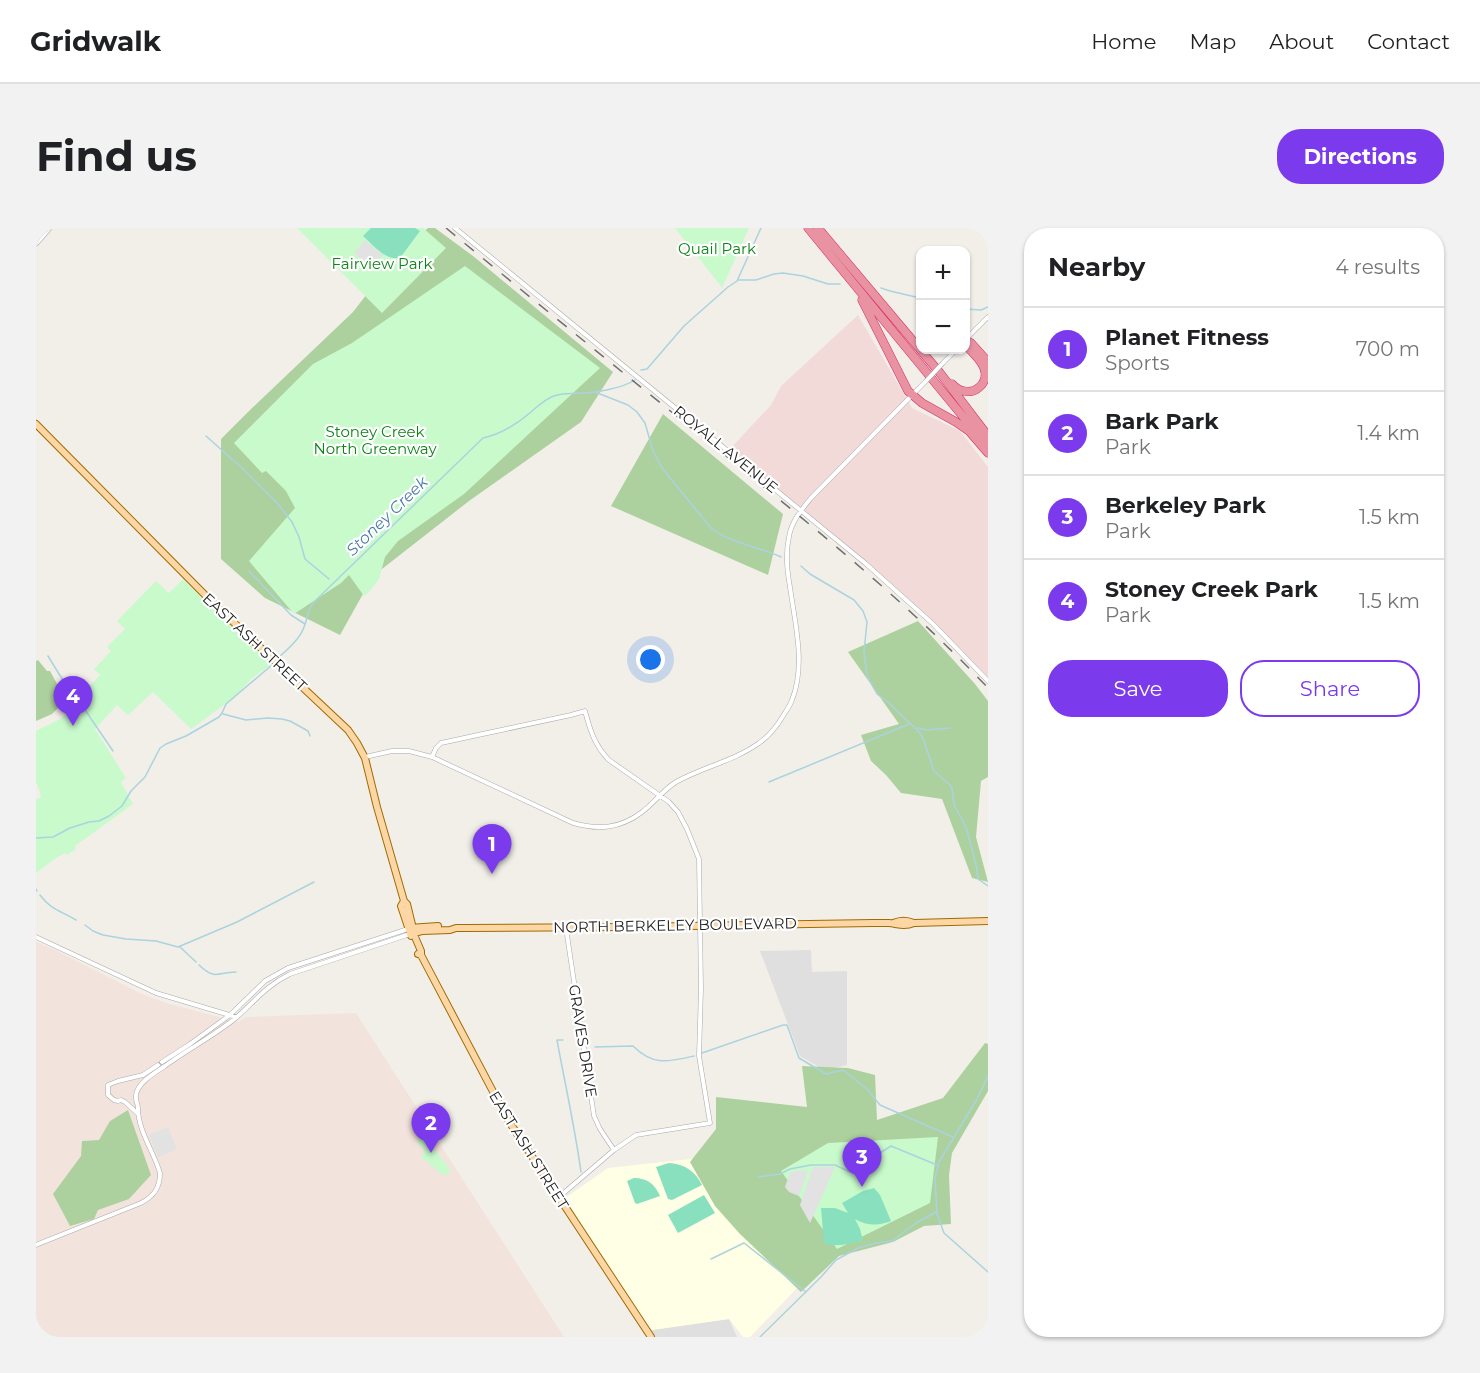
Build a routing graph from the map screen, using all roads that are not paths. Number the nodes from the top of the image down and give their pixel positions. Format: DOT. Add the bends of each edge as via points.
graph roads {
  1 [pos="50,228"];
  2 [pos="455,228"];
  3 [pos="808,228"];
  4 [pos="818,228"];
  5 [pos="36,244"];
  6 [pos="844,272"];
  7 [pos="988,318"];
  8 [pos="970,338"];
  9 [pos="970,343"];
  10 [pos="970,347"];
  11 [pos="952,354"];
  12 [pos="988,362"];
  13 [pos="940,373"];
  14 [pos="912,395"];
  15 [pos="36,424"];
  16 [pos="988,435"];
  17 [pos="988,447"];
  18 [pos="988,453"];
  19 [pos="802,510"];
  20 [pos="988,681"];
  21 [pos="432,757"];
  22 [pos="365,758"];
  23 [pos="660,795"];
  24 [pos="404,901"];
  25 [pos="410,916"];
  26 [pos="988,921"];
  27 [pos="427,926"];
  28 [pos="700,926"];
  29 [pos="566,927"];
  30 [pos="456,928"];
  31 [pos="411,931"];
  32 [pos="36,937"];
  33 [pos="230,1015"];
  34 [pos="236,1017"];
  35 [pos="162,1062"];
  36 [pos="158,1065"];
  37 [pos="137,1113"];
  38 [pos="614,1150"];
  39 [pos="558,1197"];
  40 [pos="36,1245"];
  41 [pos="651,1337"];
  1 -- 5 [label="street"];
  2 -- 19 [label="street, ROYALL AVENUE"];
  3 -- 6 [label="highway"];
  4 -- 13 [label="highway"];
  6 -- 14 [label="highway"];
  6 -- 17 [label="highway"];
  7 -- 8 [label="street"];
  9 -- 12 [label="highway"];
  10 -- 13 [label="highway" via="983,365 983,383 973,391 963,391"];
  11 -- 14 [label="street, bridge"];
  13 -- 16 [label="highway"];
  14 -- 18 [label="highway" via="969,431"];
  14 -- 19 [label="street"];
  15 -- 22 [label="main road, EAST ASH STREET" via="213,603 348,730"];
  19 -- 20 [label="street, ROYALL AVENUE" via="933,624"];
  19 -- 23 [label="street" via="788,540 787,567 798,648 798,676 792,701 778,724 760,742 738,756 675,783"];
  21 -- 22 [label="street" via="392,751"];
  21 -- 23 [label="street" via="589,828 621,824"];
  21 -- 23 [label="street" via="441,743 585,711 596,743 609,760"];
  22 -- 24 [label="main road, EAST ASH STREET"];
  23 -- 28 [label="street" via="678,812 699,859"];
  24 -- 25 [label="main road, EAST ASH STREET"];
  24 -- 31 [label="main road, EAST ASH STREET" via="401,906"];
  25 -- 27 [label="main road" via="414,922"];
  25 -- 31 [label="main road, EAST ASH STREET"];
  26 -- 28 [label="main road, NORTH BERKELEY BOULEVARD" via="896,926"];
  27 -- 30 [label="main road, NORTH BERKELEY BOULEVARD"];
  27 -- 31 [label="main road, NORTH BERKELEY BOULEVARD"];
  28 -- 29 [label="main road, NORTH BERKELEY BOULEVARD"];
  28 -- 38 [label="street" via="699,1056 710,1123 636,1135"];
  29 -- 30 [label="main road, NORTH BERKELEY BOULEVARD"];
  29 -- 38 [label="street, GRAVES DRIVE" via="594,1116"];
  30 -- 31 [label="main road, NORTH BERKELEY BOULEVARD"];
  31 -- 33 [label="street" via="288,968 258,987"];
  31 -- 34 [label="street" via="279,979"];
  31 -- 39 [label="main road, EAST ASH STREET" via="508,1120"];
  32 -- 33 [label="street" via="156,993"];
  33 -- 34 [label="street"];
  33 -- 35 [label="street"];
  34 -- 37 [label="street" via="142,1084 136,1094"];
  36 -- 37 [label="street" via="143,1075 108,1085 108,1095 126,1102"];
  37 -- 40 [label="street" via="160,1173 153,1195"];
  38 -- 39 [label="street"];
  39 -- 41 [label="main road, EAST ASH STREET"];
}
